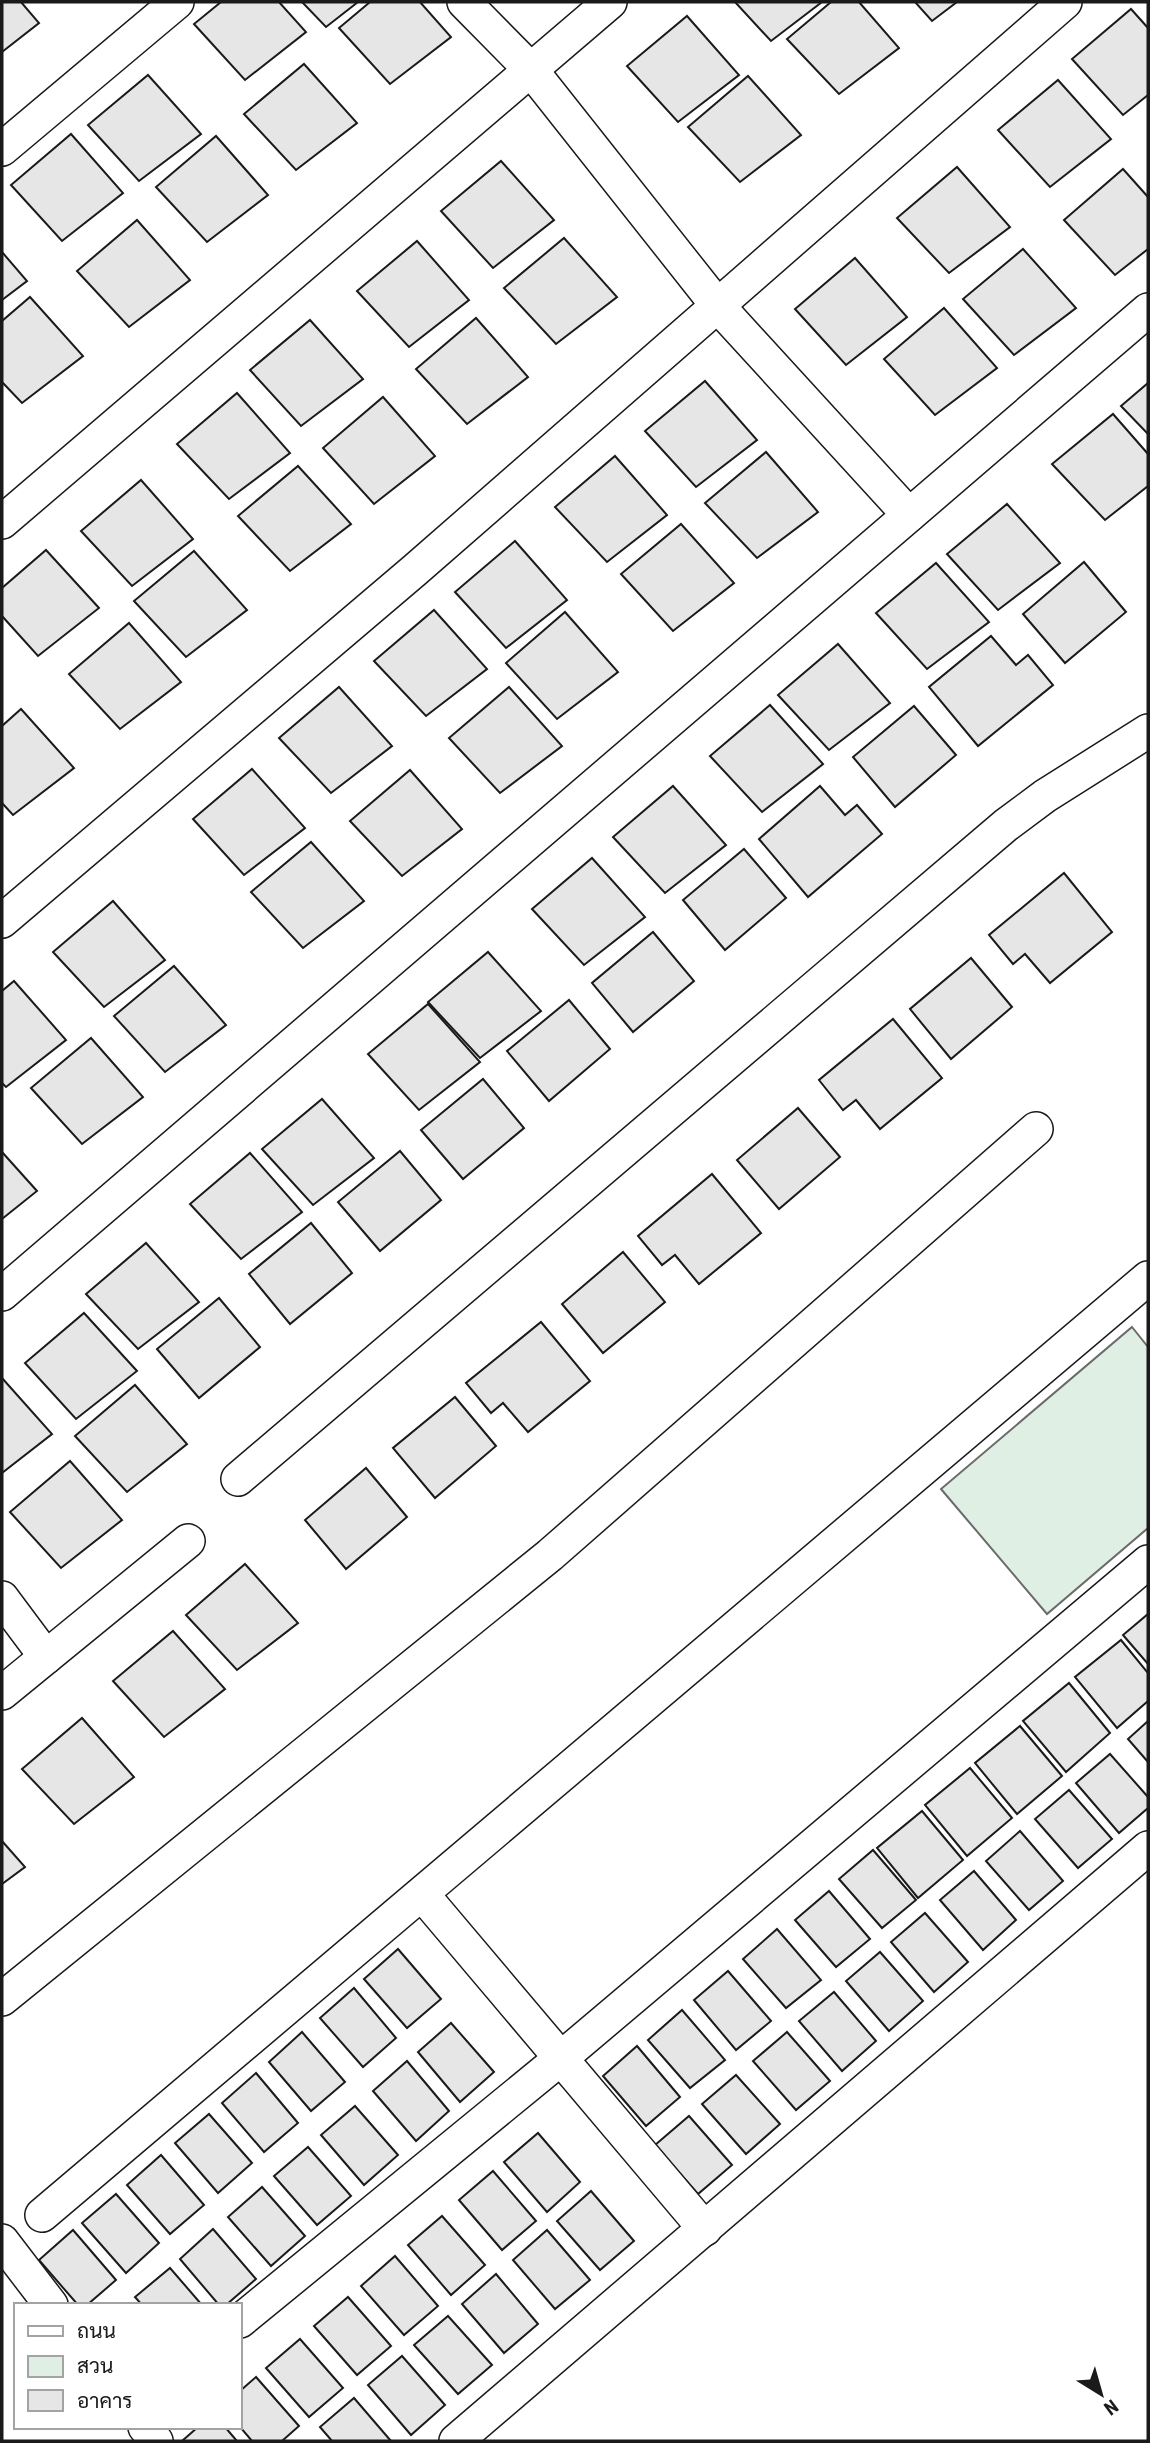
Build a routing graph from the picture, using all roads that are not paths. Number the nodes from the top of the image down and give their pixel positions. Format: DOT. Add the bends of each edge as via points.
graph roads {
  1 [pos="177,2"];
  2 [pos="464,2"];
  3 [pos="610,2"];
  4 [pos="1065,2"];
  5 [pos="531,70"];
  6 [pos="2,149"];
  7 [pos="717,305"];
  8 [pos="1148,310"];
  9 [pos="909,515"];
  10 [pos="2,523"];
  11 [pos="1148,731"];
  12 [pos="2,921"];
  13 [pos="1036,1129"];
  14 [pos="1144,1290"];
  15 [pos="2,1294"];
  16 [pos="238,1479"];
  17 [pos="188,1541"];
  18 [pos="1148,1562"];
  19 [pos="2,1598"];
  20 [pos="46,1657"];
  21 [pos="2,1693"];
  22 [pos="1148,1848"];
  23 [pos="422,1894"];
  24 [pos="2,1998"];
  25 [pos="560,2059"];
  26 [pos="42,2215"];
  27 [pos="705,2228"];
  28 [pos="2,2241"];
  29 [pos="49,2303"];
  30 [pos="242,2319"];
  31 [pos="456,2441"];
  1 -- 6 [label="street"];
  2 -- 5 [label="street"];
  3 -- 5 [label="street"];
  4 -- 7 [label="street"];
  5 -- 7 [label="street"];
  5 -- 10 [label="street"];
  7 -- 9 [label="street"];
  7 -- 12 [label="street"];
  8 -- 9 [label="street"];
  9 -- 15 [label="street"];
  11 -- 16 [label="street" via="1006,825"];
  13 -- 24 [label="street" via="550,1555"];
  14 -- 23 [label="street"];
  17 -- 20 [label="street"];
  18 -- 25 [label="street"];
  19 -- 20 [label="street"];
  20 -- 21 [label="street"];
  22 -- 27 [label="street"];
  23 -- 25 [label="street"];
  23 -- 26 [label="street"];
  25 -- 27 [label="street"];
  25 -- 30 [label="street"];
  27 -- 31 [label="street"];
  28 -- 29 [label="street"];
}
